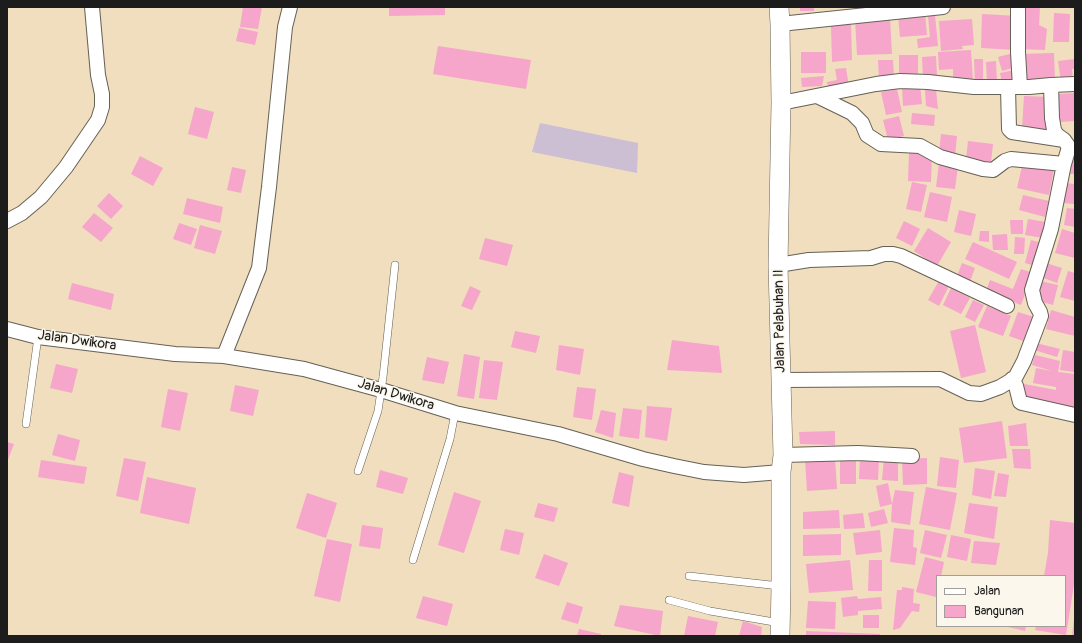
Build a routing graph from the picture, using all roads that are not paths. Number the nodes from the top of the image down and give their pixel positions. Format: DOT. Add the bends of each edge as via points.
graph roads {
  1 [pos="92,7"];
  2 [pos="290,7"];
  3 [pos="943,7"];
  4 [pos="1018,7"];
  5 [pos="780,15"];
  6 [pos="1051,84"];
  7 [pos="1075,84"];
  8 [pos="1014,87"];
  9 [pos="816,96"];
  10 [pos="781,103"];
  11 [pos="1064,140"];
  12 [pos="1064,164"];
  13 [pos="7,221"];
  14 [pos="395,265"];
  15 [pos="778,265"];
  16 [pos="1008,306"];
  17 [pos="7,330"];
  18 [pos="38,337"];
  19 [pos="224,356"];
  20 [pos="1012,379"];
  21 [pos="781,380"];
  22 [pos="381,390"];
  23 [pos="455,413"];
  24 [pos="1075,415"];
  25 [pos="26,424"];
  26 [pos="912,456"];
  27 [pos="782,463"];
  28 [pos="358,471"];
  29 [pos="413,560"];
  30 [pos="689,576"];
  31 [pos="781,586"];
  32 [pos="669,600"];
  33 [pos="780,629"];
  1 -- 13 [label="street" via="102,94 98,120 66,167 41,196 22,213"];
  2 -- 19 [label="street" via="285,27 259,268"];
  3 -- 5 [label="street"];
  4 -- 8 [label="street" via="1018,52"];
  5 -- 10 [label="main road, Jalan Pelabuhan II"];
  6 -- 7 [label="street"];
  6 -- 8 [label="street"];
  6 -- 11 [label="street" via="1054,130"];
  8 -- 9 [label="street" via="974,87 900,81"];
  8 -- 11 [label="street" via="1009,129 1012,132"];
  9 -- 10 [label="street"];
  9 -- 12 [label="street" via="852,113 862,123 867,135 881,144 920,146 940,157 983,169 993,170 1005,160 1011,159"];
  10 -- 15 [label="main road, Jalan Pelabuhan II"];
  11 -- 12 [label="street" via="1069,147"];
  12 -- 20 [label="street" via="1051,229 1032,290 1041,316 1024,361"];
  14 -- 22 [label="lane"];
  15 -- 16 [label="street" via="809,260 871,258 893,254"];
  15 -- 21 [label="main road, Jalan Pelabuhan II"];
  17 -- 18 [label="street, Jalan Dwikora"];
  18 -- 19 [label="street, Jalan Dwikora" via="175,354"];
  18 -- 25 [label="lane"];
  19 -- 22 [label="street, Jalan Dwikora" via="304,369"];
  20 -- 21 [label="street" via="981,394 969,393 940,379"];
  20 -- 24 [label="street" via="1020,402"];
  21 -- 27 [label="main road, Jalan Pelabuhan II"];
  22 -- 23 [label="street, Jalan Dwikora"];
  22 -- 28 [label="lane" via="378,411"];
  23 -- 27 [label="street, Jalan Dwikora" via="558,434 643,459 704,472 744,475"];
  23 -- 29 [label="lane" via="450,439"];
  26 -- 27 [label="street, Jalan Dwikora" via="858,453"];
  27 -- 31 [label="main road, Jalan Pelabuhan II"];
  30 -- 31 [label="lane"];
  31 -- 33 [label="main road, Jalan Pelabuhan II"];
  32 -- 33 [label="lane"];
}
